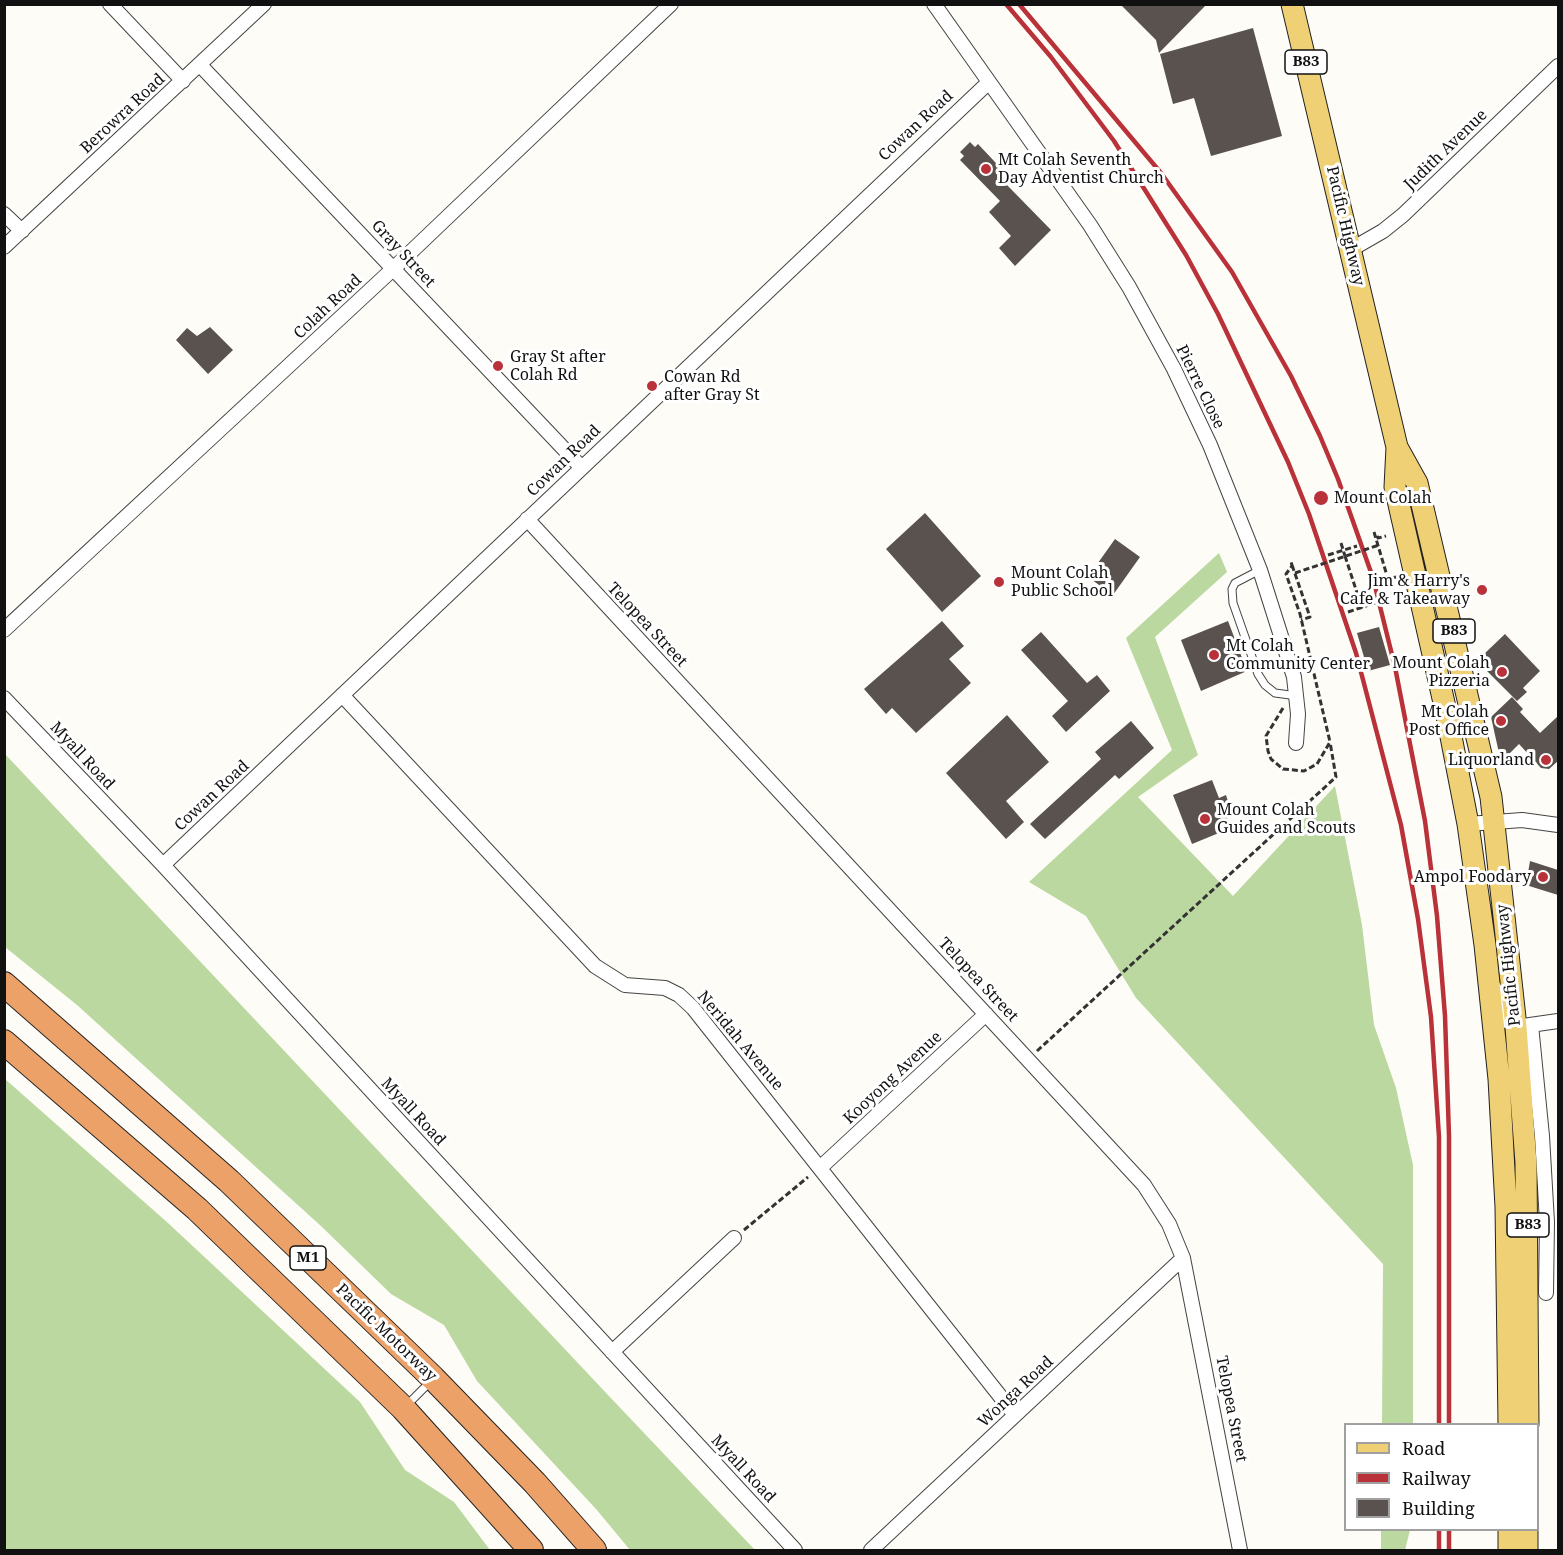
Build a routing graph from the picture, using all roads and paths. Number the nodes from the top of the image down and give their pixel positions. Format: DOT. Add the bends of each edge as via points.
graph roads {
  1 [pos="110,4"];
  2 [pos="264,4"];
  3 [pos="671,4"];
  4 [pos="934,4"];
  5 [pos="1292,4"];
  6 [pos="200,65"];
  7 [pos="1558,66"];
  8 [pos="183,81"];
  9 [pos="989,82"];
  10 [pos="4,214"];
  11 [pos="22,231"];
  12 [pos="4,248"];
  13 [pos="1350,250"];
  14 [pos="394,268"];
  15 [pos="1397,447"];
  16 [pos="581,467"];
  17 [pos="527,519"];
  18 [pos="1386,536"];
  19 [pos="1379,545"];
  20 [pos="1358,546"];
  21 [pos="1344,550"];
  22 [pos="1328,555"];
  23 [pos="1345,556"];
  24 [pos="1291,561"];
  25 [pos="1260,570"];
  26 [pos="1295,573"];
  27 [pos="1396,577"];
  28 [pos="1375,603"];
  29 [pos="1362,608"];
  30 [pos="1348,612"];
  31 [pos="1300,620"];
  32 [pos="4,630"];
  33 [pos="342,695"];
  34 [pos="1298,696"];
  35 [pos="4,698"];
  36 [pos="1330,742"];
  37 [pos="1296,743"];
  38 [pos="1494,821"];
  39 [pos="1468,824"];
  40 [pos="1558,825"];
  41 [pos="163,865"];
  42 [pos="1488,978"];
  43 [pos="4,984"];
  44 [pos="986,1014"];
  45 [pos="1558,1021"];
  46 [pos="1523,1026"];
  47 [pos="4,1042"];
  48 [pos="1029,1058"];
  49 [pos="1499,1079"];
  50 [pos="821,1167"];
  51 [pos="734,1238"];
  52 [pos="1183,1258"];
  53 [pos="1546,1293"];
  54 [pos="612,1352"];
  55 [pos="433,1378"];
  56 [pos="403,1408"];
  57 [pos="1015,1415"];
  58 [pos="1509,1423"];
  59 [pos="1528,1423"];
  60 [pos="1509,1531"];
  61 [pos="1527,1531"];
  62 [pos="531,1551"];
  63 [pos="594,1551"];
  64 [pos="795,1551"];
  65 [pos="871,1551"];
  66 [pos="1240,1551"];
  67 [pos="1509,1551"];
  68 [pos="1527,1551"];
  1 -- 8 [label="street"];
  2 -- 6 [label="street, Berowra Road"];
  3 -- 14 [label="street, Colah Road"];
  4 -- 9 [label="street, Pierre Close"];
  5 -- 13 [label="main road, Pacific Highway / B83"];
  6 -- 8 [label="street, Berowra Road"];
  6 -- 14 [label="street, Gray Street"];
  7 -- 13 [label="street, Judith Avenue" via="1403,215"];
  8 -- 11 [label="street, Berowra Road"];
  9 -- 16 [label="street, Cowan Road"];
  9 -- 25 [label="street, Pierre Close" via="1129,287 1210,445"];
  10 -- 11 [label="street"];
  11 -- 12 [label="street, Berowra Road"];
  13 -- 15 [label="main road, Pacific Highway / B83"];
  14 -- 16 [label="street, Gray Street"];
  14 -- 32 [label="street, Colah Road"];
  15 -- 38 [label="main road, Pacific Highway / B83" via="1417,483 1490,789"];
  15 -- 39 [label="main road, Pacific Highway / B83" via="1395,487"];
  16 -- 17 [label="street, Cowan Road"];
  17 -- 33 [label="street, Cowan Road"];
  17 -- 44 [label="street, Telopea Street"];
  18 -- 19 [label="path" via="1378,538 1374,532"];
  19 -- 23 [label="path, bridge"];
  19 -- 27 [label="path" via="1388,579"];
  20 -- 21 [label="path"];
  21 -- 22 [label="path"];
  21 -- 23 [label="path, bridge" via="1341,543"];
  23 -- 26 [label="path, bridge"];
  23 -- 29 [label="path"];
  24 -- 26 [label="path"];
  25 -- 34 [label="street, Pierre Close"];
  25 -- 34 [label="lane" via="1235,583 1233,603 1265,685 1280,694"];
  26 -- 31 [label="path" via="1310,617"];
  28 -- 29 [label="path"];
  29 -- 30 [label="path"];
  33 -- 41 [label="street, Cowan Road"];
  33 -- 50 [label="street, Neridah Avenue" via="595,966 625,985 665,988 693,1008"];
  34 -- 37 [label="street, Pierre Close"];
  35 -- 41 [label="street, Myall Road"];
  36 -- 48 [label="path" via="1336,777"];
  38 -- 39 [label="street"];
  38 -- 40 [label="street"];
  38 -- 46 [label="main road, Pacific Highway / B83"];
  39 -- 42 [label="main road, Pacific Highway / B83"];
  41 -- 54 [label="street, Myall Road"];
  42 -- 46 [label="street" via="1500,997 1507,1021"];
  42 -- 49 [label="main road, Pacific Highway / B83"];
  43 -- 55 [label="highway, Pacific Motorway / M1" via="229,1181"];
  44 -- 48 [label="street, Telopea Street"];
  44 -- 50 [label="street, Kooyong Avenue"];
  45 -- 46 [label="street"];
  46 -- 49 [label="street" via="1508,1037"];
  46 -- 53 [label="street" via="1546,1200"];
  46 -- 59 [label="main road, Pacific Highway / B83"];
  47 -- 56 [label="highway, M1" via="197,1209"];
  48 -- 52 [label="street, Telopea Street" via="1144,1185 1169,1224"];
  49 -- 58 [label="main road, Pacific Highway / B83" via="1507,1217"];
  50 -- 51 [label="path"];
  50 -- 57 [label="street, Neridah Avenue"];
  51 -- 54 [label="street"];
  52 -- 57 [label="street, Wonga Road"];
  52 -- 66 [label="street, Telopea Street"];
  54 -- 64 [label="street, Myall Road"];
  55 -- 56 [label="lane"];
  55 -- 63 [label="highway, Pacific Motorway / M1" via="535,1483"];
  56 -- 62 [label="highway, M1"];
  57 -- 65 [label="street, Wonga Road"];
  60 -- 67 [label="main road"];
  61 -- 68 [label="main road"];
}
